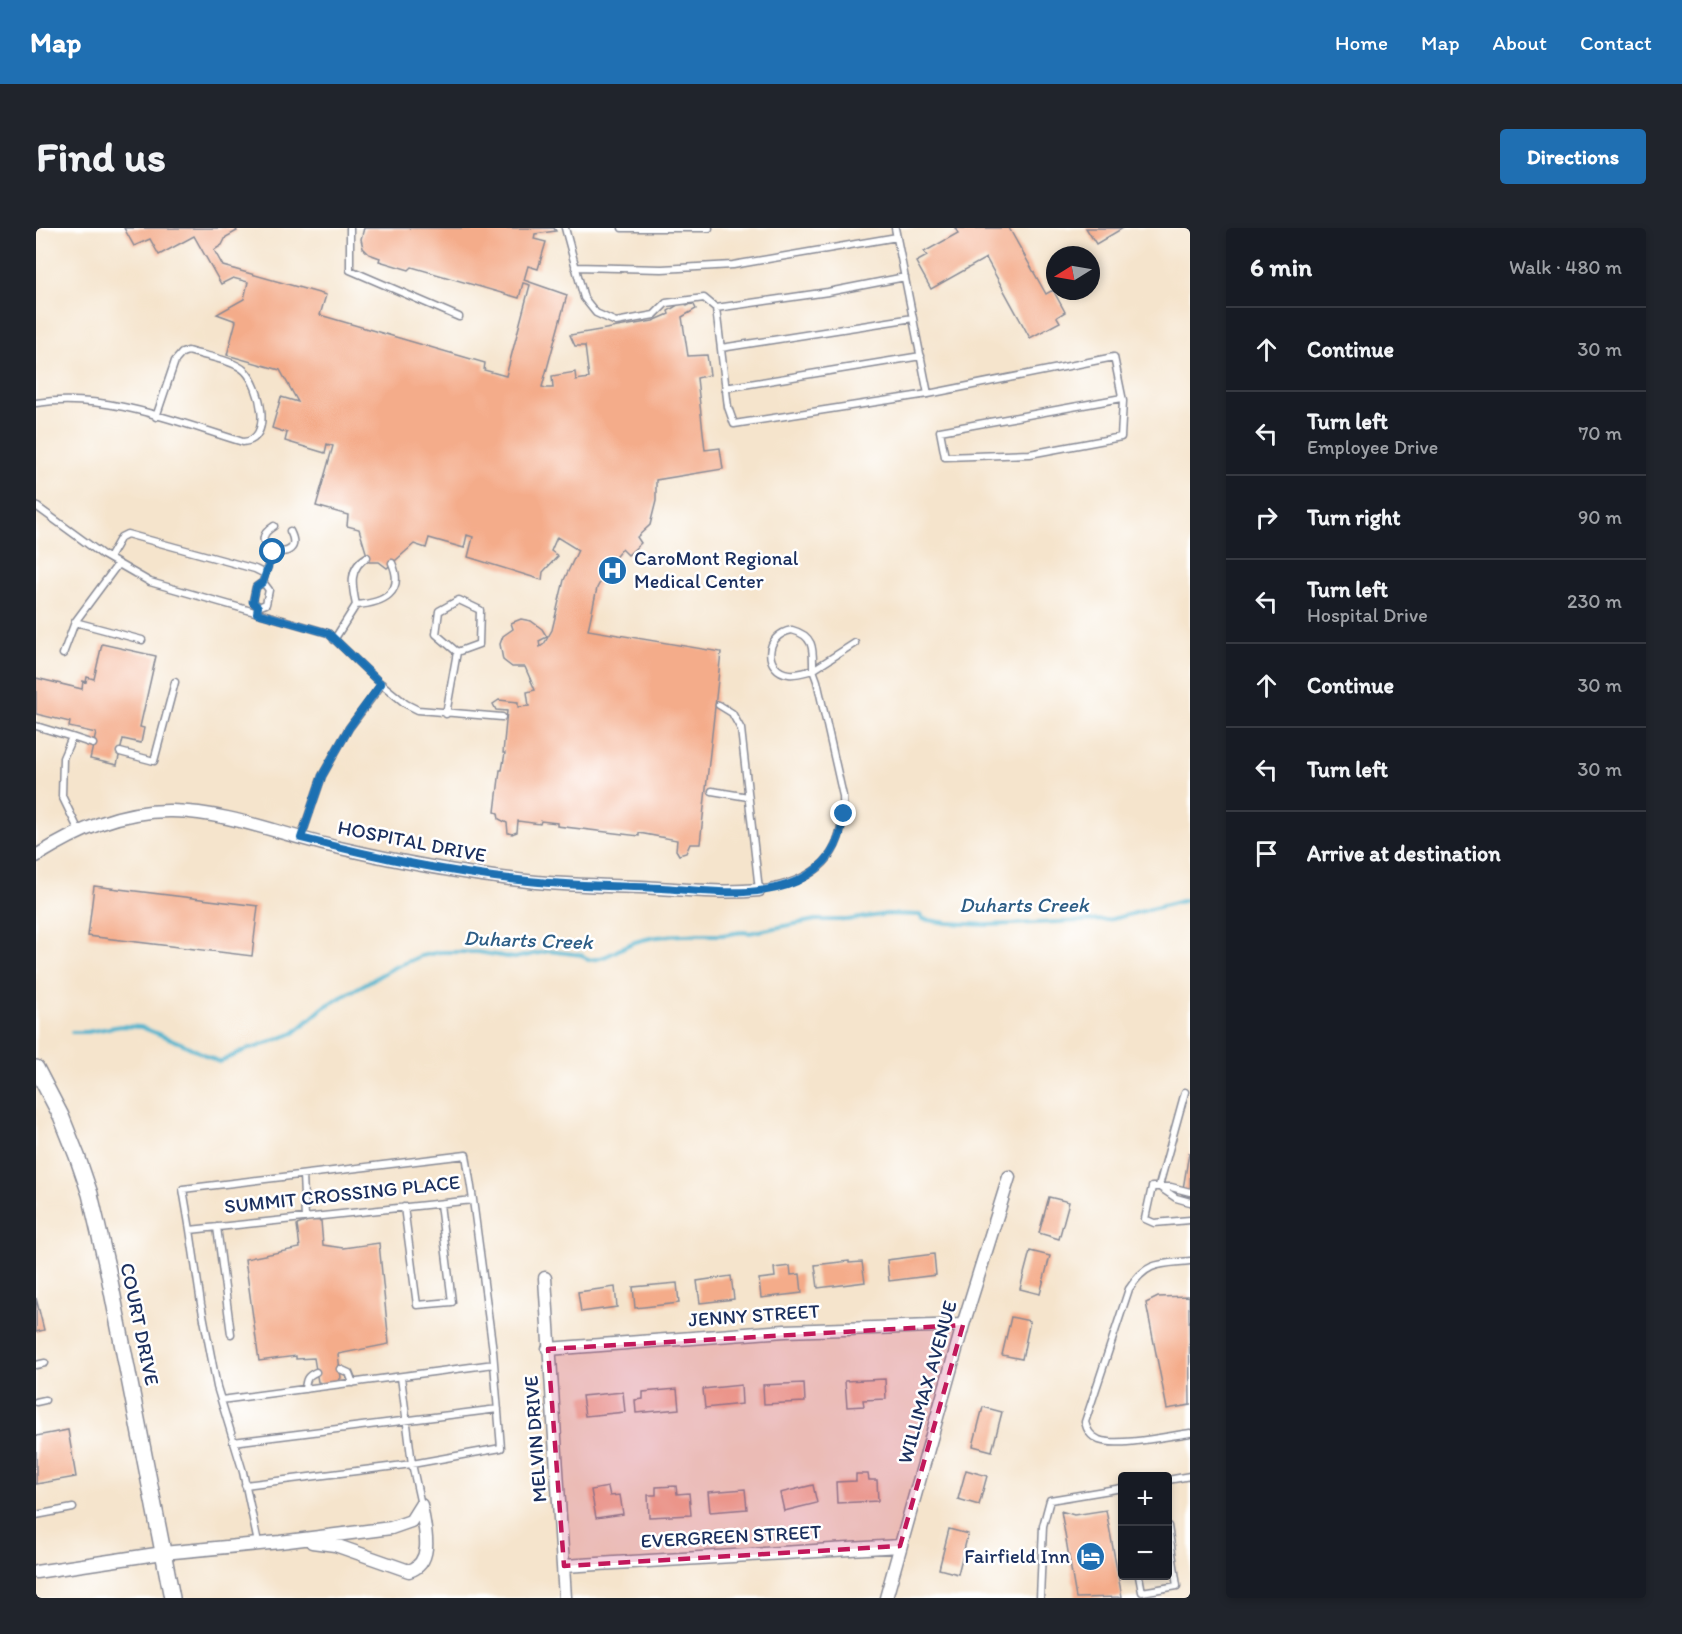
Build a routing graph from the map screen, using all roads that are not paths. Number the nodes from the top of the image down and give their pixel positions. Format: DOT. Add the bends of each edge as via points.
graph roads {
  1 [pos="350,228"];
  2 [pos="565,228"];
  3 [pos="622,228"];
  4 [pos="709,228"];
  5 [pos="895,228"];
  6 [pos="897,237"];
  7 [pos="575,267"];
  8 [pos="905,277"];
  9 [pos="716,308"];
  10 [pos="459,317"];
  11 [pos="913,318"];
  12 [pos="721,348"];
  13 [pos="921,356"];
  14 [pos="725,388"];
  15 [pos="928,394"];
  16 [pos="1122,398"];
  17 [pos="36,403"];
  18 [pos="156,417"];
  19 [pos="36,506"];
  20 [pos="274,526"];
  21 [pos="290,531"];
  22 [pos="273,552"];
  23 [pos="367,557"];
  24 [pos="109,558"];
  25 [pos="392,563"];
  26 [pos="118,564"];
  27 [pos="265,574"];
  28 [pos="263,582"];
  29 [pos="356,605"];
  30 [pos="257,610"];
  31 [pos="75,622"];
  32 [pos="142,640"];
  33 [pos="334,640"];
  34 [pos="855,643"];
  35 [pos="457,652"];
  36 [pos="63,654"];
  37 [pos="813,670"];
  38 [pos="175,682"];
  39 [pos="381,684"];
  40 [pos="718,705"];
  41 [pos="446,714"];
  42 [pos="502,717"];
  43 [pos="36,726"];
  44 [pos="72,737"];
  45 [pos="93,744"];
  46 [pos="120,752"];
  47 [pos="712,791"];
  48 [pos="748,797"];
  49 [pos="79,831"];
  50 [pos="301,838"];
  51 [pos="36,856"];
  52 [pos="759,890"];
  53 [pos="36,1068"];
  54 [pos="1185,1092"];
  55 [pos="303,1175"];
  56 [pos="1009,1177"];
  57 [pos="1159,1186"];
  58 [pos="1190,1192"];
  59 [pos="473,1200"];
  60 [pos="1190,1202"];
  61 [pos="440,1204"];
  62 [pos="404,1207"];
  63 [pos="305,1218"];
  64 [pos="1190,1220"];
  65 [pos="217,1227"];
  66 [pos="190,1230"];
  67 [pos="1190,1261"];
  68 [pos="545,1278"];
  69 [pos="963,1325"];
  70 [pos="231,1334"];
  71 [pos="548,1349"];
  72 [pos="45,1363"];
  73 [pos="494,1364"];
  74 [pos="36,1365"];
  75 [pos="340,1369"];
  76 [pos="316,1372"];
  77 [pos="400,1377"];
  78 [pos="353,1383"];
  79 [pos="305,1389"];
  80 [pos="45,1400"];
  81 [pos="221,1400"];
  82 [pos="36,1402"];
  83 [pos="498,1409"];
  84 [pos="406,1419"];
  85 [pos="1190,1433"];
  86 [pos="233,1442"];
  87 [pos="412,1464"];
  88 [pos="1190,1476"];
  89 [pos="1172,1479"];
  90 [pos="245,1485"];
  91 [pos="1118,1489"];
  92 [pos="421,1505"];
  93 [pos="73,1508"];
  94 [pos="36,1515"];
  95 [pos="293,1540"];
  96 [pos="258,1543"];
  97 [pos="900,1546"];
  98 [pos="163,1553"];
  99 [pos="1172,1556"];
  100 [pos="564,1566"];
  101 [pos="36,1572"];
  102 [pos="1140,1580"];
  103 [pos="172,1598"];
  104 [pos="565,1598"];
  105 [pos="886,1598"];
  106 [pos="1040,1598"];
  1 -- 10 [label="lane" via="350,270"];
  2 -- 7 [label="lane"];
  3 -- 4 [label="lane"];
  5 -- 6 [label="lane"];
  6 -- 7 [label="lane" via="733,265 662,269"];
  6 -- 8 [label="lane"];
  7 -- 9 [label="lane" via="584,298 596,312 616,322 654,315 666,303 704,298"];
  8 -- 9 [label="lane"];
  8 -- 11 [label="lane"];
  9 -- 12 [label="lane"];
  11 -- 12 [label="lane"];
  11 -- 13 [label="lane"];
  12 -- 14 [label="lane"];
  13 -- 14 [label="lane"];
  13 -- 15 [label="lane"];
  14 -- 15 [label="lane" via="734,424"];
  15 -- 16 [label="lane" via="1114,357"];
  16 -- 16 [label="lane" via="1121,437 1030,454 945,457 940,430"];
  17 -- 18 [label="lane" via="94,402"];
  18 -- 18 [label="lane" via="175,361 188,351 247,372 263,413 255,438 243,442"];
  19 -- 24 [label="lane"];
  20 -- 22 [label="lane" via="266,537"];
  21 -- 22 [label="lane" via="290,548 282,553"];
  22 -- 27 [label="lane"];
  23 -- 29 [label="lane" via="352,577"];
  24 -- 26 [label="lane"];
  24 -- 27 [label="lane" via="127,534"];
  25 -- 29 [label="lane" via="397,574 387,598"];
  26 -- 30 [label="lane" via="150,582"];
  26 -- 31 [label="lane"];
  27 -- 28 [label="lane"];
  28 -- 30 [label="lane" via="256,587 253,602"];
  28 -- 30 [label="lane" via="269,590 266,604"];
  29 -- 33 [label="lane"];
  30 -- 33 [label="lane" via="328,633"];
  31 -- 32 [label="lane"];
  31 -- 36 [label="lane"];
  33 -- 39 [label="lane"];
  34 -- 37 [label="lane"];
  35 -- 35 [label="lane" via="436,634 439,611 459,600 480,610 480,621 479,644"];
  35 -- 41 [label="lane"];
  37 -- 37 [label="lane" via="789,674 775,667 770,653 776,636 792,630 809,639"];
  37 -- 52 [label="lane" via="843,796 842,830 837,845 814,871 785,886"];
  38 -- 46 [label="lane" via="154,761"];
  39 -- 41 [label="lane" via="418,710"];
  39 -- 50 [label="lane" via="349,728 322,776"];
  40 -- 48 [label="lane" via="732,713 741,729"];
  41 -- 42 [label="lane"];
  43 -- 44 [label="lane"];
  44 -- 45 [label="lane"];
  44 -- 49 [label="lane" via="63,758 62,796"];
  47 -- 48 [label="lane"];
  48 -- 52 [label="lane"];
  49 -- 50 [label="street, HOSPITAL DRIVE" via="117,817 171,811 225,817"];
  49 -- 51 [label="street, HOSPITAL DRIVE"];
  50 -- 52 [label="street, HOSPITAL DRIVE" via="398,861 539,882"];
  53 -- 98 [label="street, COURT DRIVE" via="61,1116 90,1194"];
  54 -- 57 [label="lane"];
  55 -- 59 [label="lane" via="466,1155"];
  55 -- 63 [label="lane"];
  55 -- 66 [label="lane" via="183,1189"];
  56 -- 69 [label="street, WILLIMAX AVENUE"];
  57 -- 58 [label="lane"];
  57 -- 60 [label="lane"];
  57 -- 64 [label="lane" via="1152,1187 1145,1219 1154,1223"];
  59 -- 61 [label="lane, SUMMIT CROSSING PLACE"];
  59 -- 73 [label="lane, SUMMIT CROSSING PLACE"];
  61 -- 62 [label="lane, SUMMIT CROSSING PLACE"];
  61 -- 62 [label="lane" via="452,1302 417,1305"];
  62 -- 63 [label="lane, SUMMIT CROSSING PLACE"];
  63 -- 65 [label="lane, SUMMIT CROSSING PLACE"];
  65 -- 66 [label="lane, SUMMIT CROSSING PLACE"];
  65 -- 70 [label="lane"];
  66 -- 81 [label="lane"];
  67 -- 85 [label="lane" via="1155,1264 1139,1274 1130,1289 1085,1422 1088,1432 1098,1440 1113,1443"];
  68 -- 71 [label="street, MELVIN DRIVE"];
  69 -- 71 [label="street, JENNY STREET" via="785,1331"];
  69 -- 97 [label="street, WILLIMAX AVENUE"];
  71 -- 100 [label="street, MELVIN DRIVE"];
  72 -- 74 [label="lane"];
  73 -- 77 [label="lane"];
  73 -- 83 [label="lane, SUMMIT CROSSING PLACE"];
  75 -- 78 [label="lane" via="349,1373"];
  76 -- 79 [label="lane" via="309,1375"];
  77 -- 78 [label="lane"];
  77 -- 84 [label="lane"];
  78 -- 79 [label="lane"];
  79 -- 81 [label="lane"];
  80 -- 82 [label="lane"];
  81 -- 86 [label="lane"];
  83 -- 84 [label="lane"];
  83 -- 87 [label="lane, SUMMIT CROSSING PLACE" via="501,1448"];
  84 -- 86 [label="lane"];
  84 -- 87 [label="lane"];
  86 -- 90 [label="lane"];
  87 -- 90 [label="lane"];
  87 -- 92 [label="lane"];
  88 -- 89 [label="lane"];
  90 -- 96 [label="lane"];
  91 -- 106 [label="lane" via="1050,1500 1043,1526"];
  92 -- 95 [label="street" via="411,1521 391,1528"];
  92 -- 95 [label="street" via="426,1555 417,1569 409,1571 335,1545"];
  93 -- 94 [label="lane"];
  95 -- 96 [label="street"];
  96 -- 98 [label="street"];
  97 -- 100 [label="street, EVERGREEN STREET"];
  97 -- 105 [label="street, WILLIMAX AVENUE"];
  98 -- 101 [label="street"];
  98 -- 103 [label="street, COURT DRIVE"];
  99 -- 102 [label="lane" via="1177,1586 1142,1592"];
  100 -- 104 [label="street, MELVIN DRIVE"];
}
